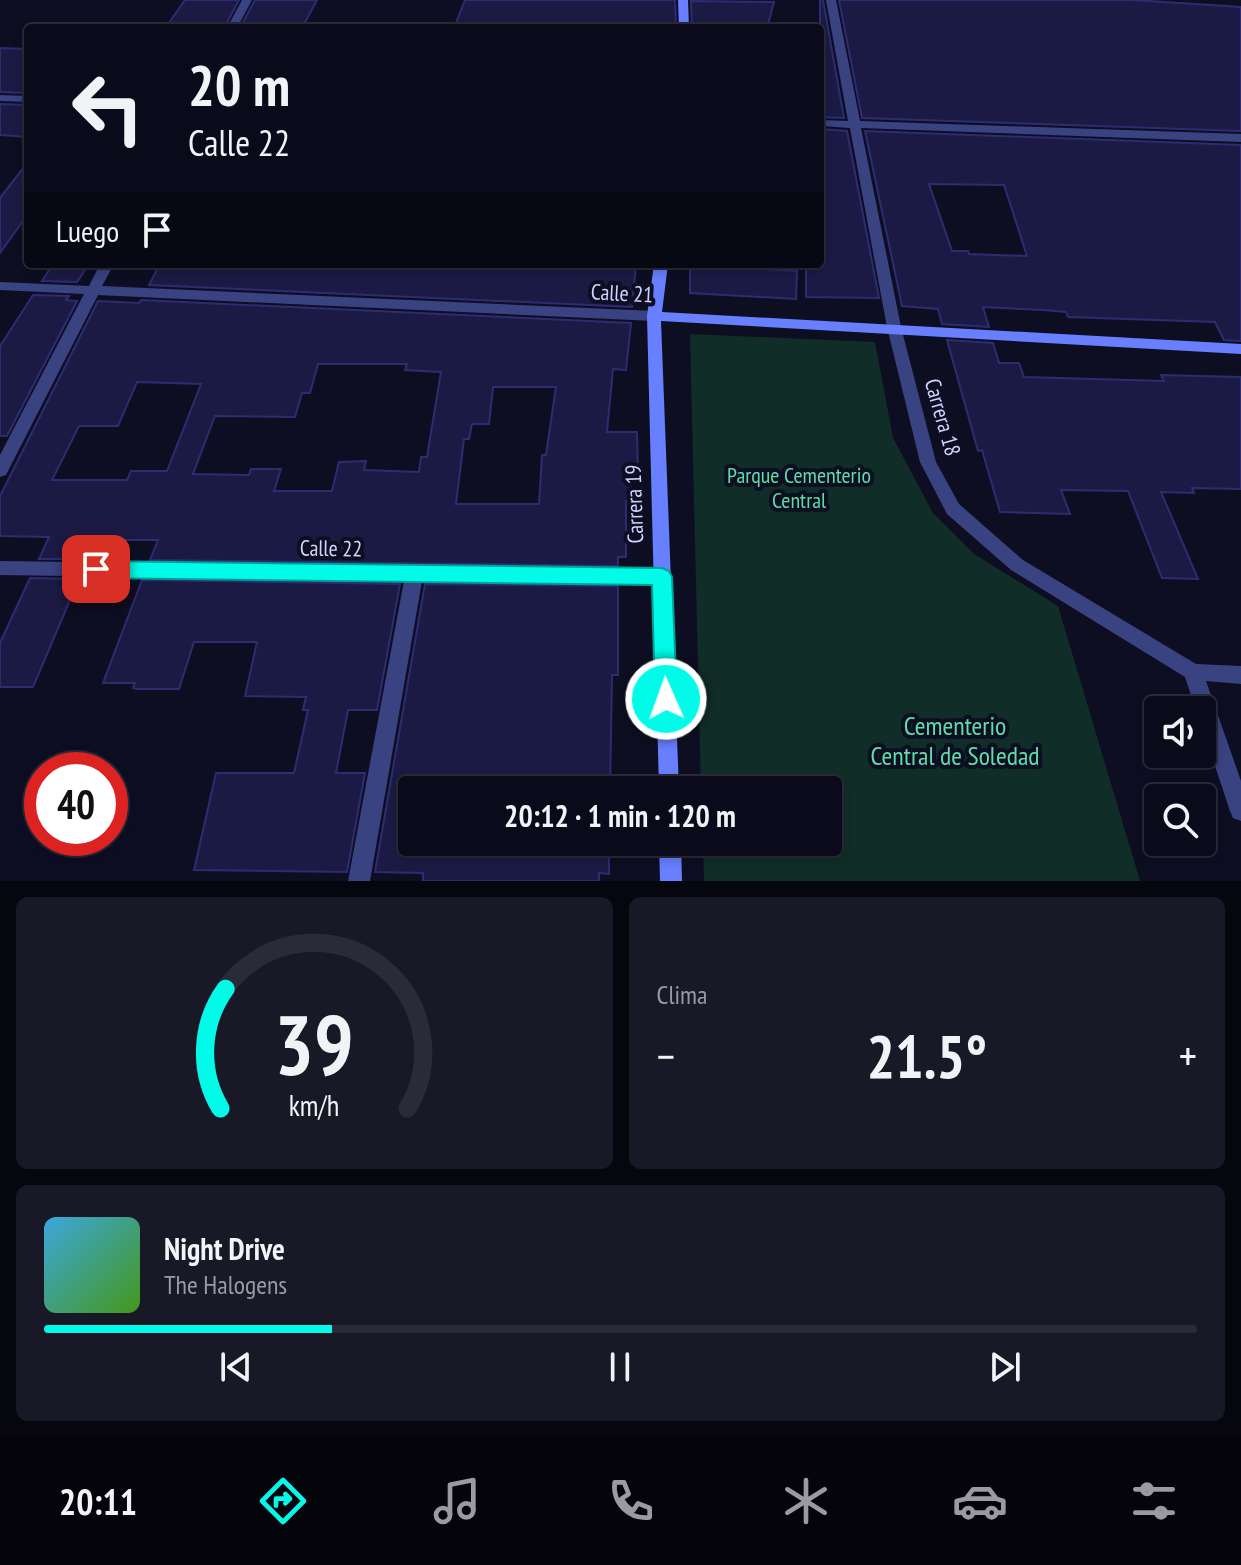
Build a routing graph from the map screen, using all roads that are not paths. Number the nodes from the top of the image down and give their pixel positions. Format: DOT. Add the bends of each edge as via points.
graph roads {
  1 [pos="247,0"];
  2 [pos="683,0"];
  3 [pos="831,0"];
  4 [pos="234,24"];
  5 [pos="684,24"];
  6 [pos="0,98"];
  7 [pos="24,99"];
  8 [pos="824,123"];
  9 [pos="855,124"];
  10 [pos="1241,138"];
  11 [pos="105,268"];
  12 [pos="660,268"];
  13 [pos="0,286"];
  14 [pos="93,291"];
  15 [pos="654,316"];
  16 [pos="894,327"];
  17 [pos="1241,349"];
  18 [pos="0,471"];
  19 [pos="0,568"];
  20 [pos="414,573"];
  21 [pos="662,577"];
  22 [pos="1193,672"];
  23 [pos="1241,675"];
  24 [pos="669,776"];
  25 [pos="1241,811"];
  26 [pos="670,856"];
  27 [pos="359,881"];
  28 [pos="671,881"];
  1 -- 4 [label="street"];
  2 -- 5 [label="street"];
  3 -- 9 [label="street, Carrera 18"];
  6 -- 7 [label="street"];
  8 -- 9 [label="street"];
  9 -- 10 [label="street"];
  9 -- 16 [label="street, Carrera 18"];
  11 -- 14 [label="street"];
  12 -- 15 [label="street, Carrera 19"];
  13 -- 14 [label="street, Calle 21"];
  14 -- 15 [label="street, Calle 21"];
  14 -- 18 [label="street"];
  15 -- 16 [label="street, Calle 21"];
  15 -- 21 [label="street, Carrera 19"];
  16 -- 17 [label="street, Calle 21"];
  16 -- 22 [label="street, Carrera 18" via="928,462 953,509 1017,565"];
  19 -- 20 [label="street, Calle 22"];
  20 -- 21 [label="street, Calle 22"];
  20 -- 27 [label="street"];
  21 -- 24 [label="street, Carrera 19"];
  22 -- 23 [label="street"];
  22 -- 25 [label="street"];
  26 -- 28 [label="street"];
}
